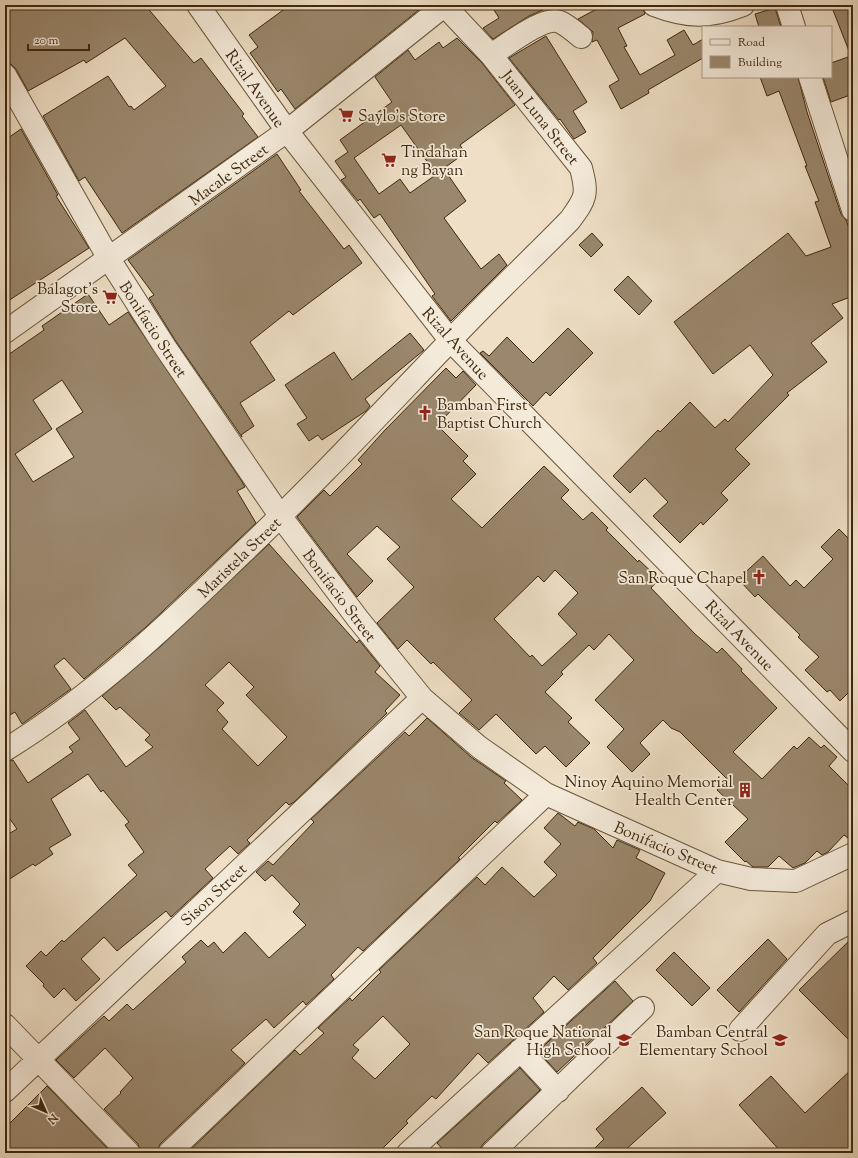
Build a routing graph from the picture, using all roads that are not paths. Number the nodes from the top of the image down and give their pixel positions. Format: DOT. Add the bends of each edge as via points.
graph roads {
  1 [pos="198,5"];
  2 [pos="445,5"];
  3 [pos="654,5"];
  4 [pos="743,5"];
  5 [pos="787,5"];
  6 [pos="794,26"];
  7 [pos="581,37"];
  8 [pos="491,55"];
  9 [pos="5,75"];
  10 [pos="810,78"];
  11 [pos="287,131"];
  12 [pos="853,210"];
  13 [pos="109,259"];
  14 [pos="5,332"];
  15 [pos="450,340"];
  16 [pos="281,517"];
  17 [pos="422,698"];
  18 [pos="5,750"];
  19 [pos="853,750"];
  20 [pos="546,794"];
  21 [pos="853,854"];
  22 [pos="718,870"];
  23 [pos="853,921"];
  24 [pos="643,1008"];
  25 [pos="5,1025"];
  26 [pos="740,1030"];
  27 [pos="520,1050"];
  28 [pos="39,1058"];
  29 [pos="5,1091"];
  30 [pos="558,1091"];
  31 [pos="129,1153"];
  32 [pos="169,1153"];
  33 [pos="408,1153"];
  34 [pos="492,1153"];
  1 -- 11 [label="street, Rizal Avenue"];
  2 -- 8 [label="street, Juan Luna Street"];
  2 -- 11 [label="street, Macale Street"];
  3 -- 4 [label="street" via="708,16"];
  5 -- 6 [label="street"];
  7 -- 8 [label="street" via="560,22 553,21 540,24"];
  8 -- 15 [label="street, Juan Luna Street" via="581,168 586,187 583,203 570,220"];
  9 -- 13 [label="street, Bonifacio Street"];
  10 -- 12 [label="street"];
  11 -- 13 [label="street, Macale Street"];
  11 -- 15 [label="street, Rizal Avenue"];
  13 -- 14 [label="street, Macale Street"];
  13 -- 16 [label="street, Bonifacio Street" via="165,347"];
  15 -- 16 [label="street, Maristela Street"];
  15 -- 19 [label="street, Rizal Avenue"];
  16 -- 17 [label="street, Bonifacio Street"];
  16 -- 18 [label="street, Maristela Street" via="162,630 118,668 37,730"];
  17 -- 20 [label="street, Bonifacio Street" via="479,747"];
  17 -- 28 [label="street, Sison Street"];
  20 -- 22 [label="street, Bonifacio Street"];
  20 -- 32 [label="street"];
  21 -- 22 [label="street, Bonifacio Street" via="796,881 751,879"];
  22 -- 27 [label="street"];
  23 -- 26 [label="street" via="827,934"];
  24 -- 30 [label="street"];
  25 -- 28 [label="street"];
  27 -- 30 [label="street"];
  27 -- 33 [label="street"];
  28 -- 29 [label="street, Sison Street"];
  28 -- 31 [label="street"];
  30 -- 34 [label="street"];
}
